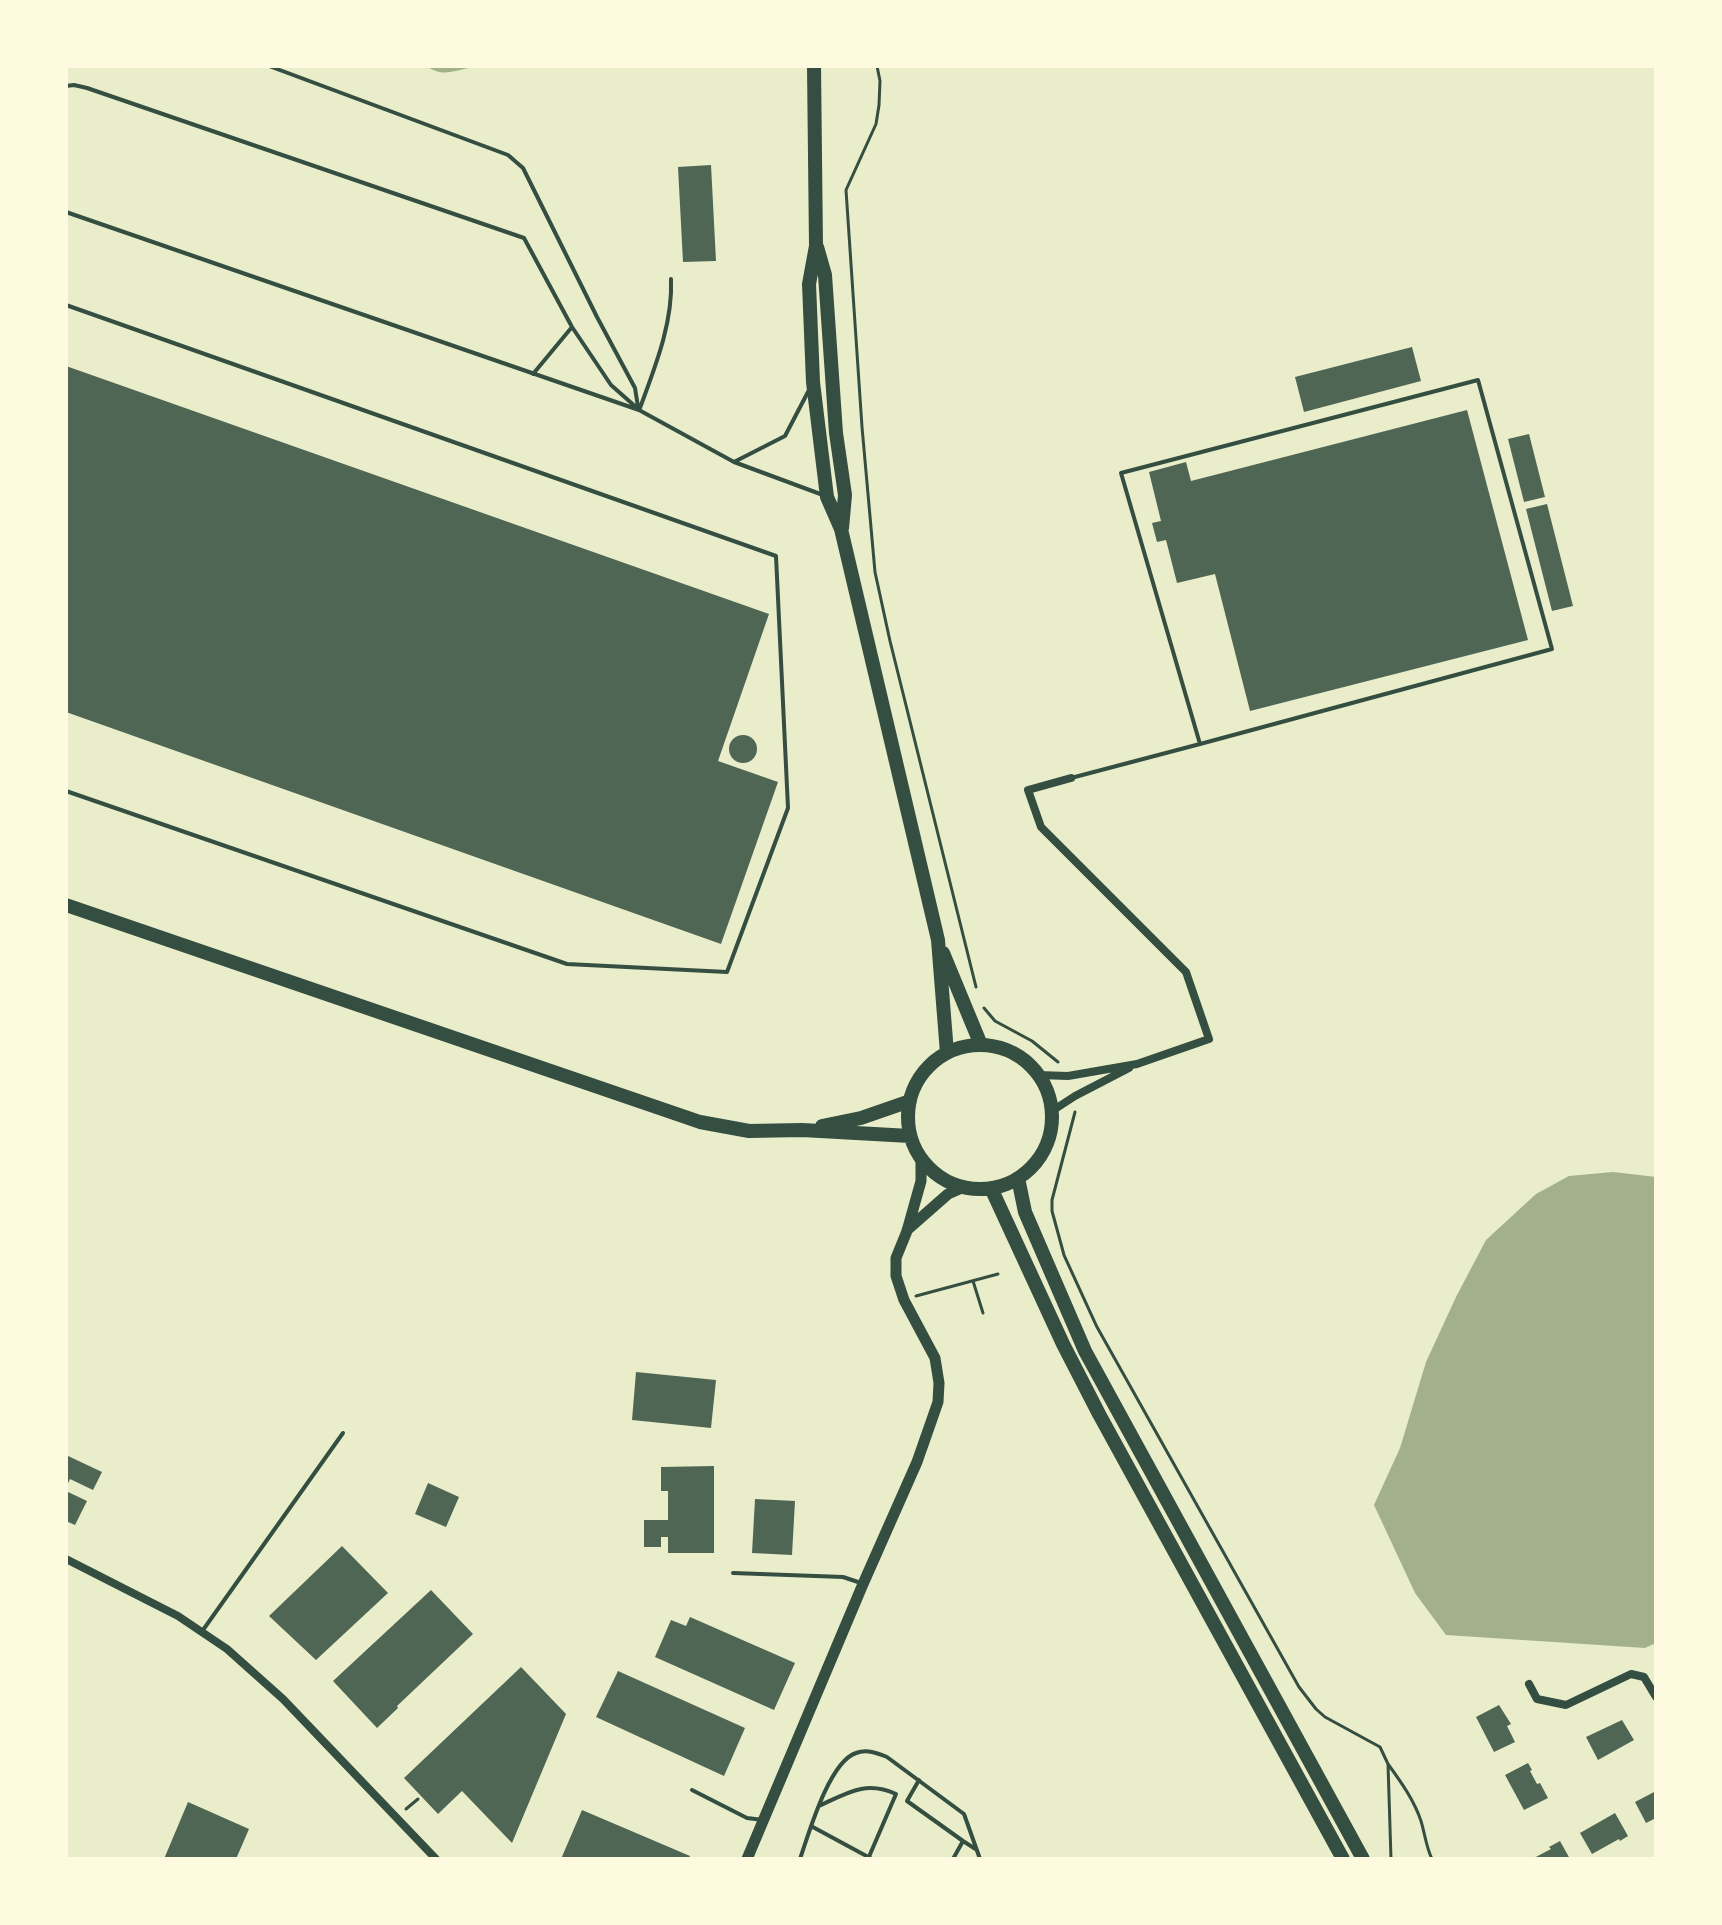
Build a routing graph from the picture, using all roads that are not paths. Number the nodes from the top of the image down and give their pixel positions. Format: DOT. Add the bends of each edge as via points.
graph roads {
  1 [pos="269,66"];
  2 [pos="814,66"];
  3 [pos="66,86"];
  4 [pos="66,212"];
  5 [pos="816,246"];
  6 [pos="671,279"];
  7 [pos="66,305"];
  8 [pos="572,327"];
  9 [pos="533,374"];
  10 [pos="813,382"];
  11 [pos="639,410"];
  12 [pos="734,462"];
  13 [pos="827,497"];
  14 [pos="841,529"];
  15 [pos="1200,744"];
  16 [pos="1071,778"];
  17 [pos="66,791"];
  18 [pos="66,905"];
  19 [pos="938,940"];
  20 [pos="981,1045"];
  21 [pos="947,1053"];
  22 [pos="1137,1064"];
  23 [pos="1038,1075"];
  24 [pos="910,1101"];
  25 [pos="1052,1111"];
  26 [pos="802,1130"];
  27 [pos="910,1136"];
  28 [pos="921,1159"];
  29 [pos="1018,1178"];
  30 [pos="964,1187"];
  31 [pos="991,1188"];
  32 [pos="907,1231"];
  33 [pos="343,1433"];
  34 [pos="66,1559"];
  35 [pos="733,1573"];
  36 [pos="863,1584"];
  37 [pos="203,1631"];
  38 [pos="1529,1684"];
  39 [pos="1656,1697"];
  40 [pos="919,1780"];
  41 [pos="692,1790"];
  42 [pos="896,1794"];
  43 [pos="907,1801"];
  44 [pos="819,1806"];
  45 [pos="764,1820"];
  46 [pos="811,1826"];
  47 [pos="963,1841"];
  48 [pos="977,1850"];
  49 [pos="436,1859"];
  50 [pos="747,1859"];
  51 [pos="800,1859"];
  52 [pos="870,1859"];
  53 [pos="953,1859"];
  54 [pos="980,1859"];
  55 [pos="1343,1859"];
  56 [pos="1363,1859"];
  1 -- 11 [label="lane" via="518,162 635,388"];
  2 -- 5 [label="main road"];
  3 -- 8 [label="lane" via="87,88 524,238"];
  4 -- 9 [label="lane"];
  5 -- 10 [label="main road" via="809,284"];
  5 -- 14 [label="main road" via="825,275 845,495"];
  6 -- 11 [label="lane" via="671,304 658,359"];
  7 -- 17 [label="lane" via="776,556 788,808 727,972 567,964"];
  8 -- 9 [label="lane"];
  8 -- 11 [label="lane" via="611,385"];
  9 -- 11 [label="lane"];
  10 -- 12 [label="lane" via="785,436"];
  10 -- 13 [label="main road"];
  11 -- 12 [label="lane"];
  12 -- 13 [label="lane"];
  13 -- 14 [label="main road"];
  14 -- 19 [label="main road"];
  15 -- 15 [label="lane" via="1121,473 1478,380 1552,649"];
  15 -- 16 [label="lane"];
  16 -- 22 [label="street" via="1028,790 1041,827 1186,972 1209,1039"];
  18 -- 26 [label="main road" via="700,1122 749,1131"];
  19 -- 20 [label="main road"];
  19 -- 21 [label="main road"];
  20 -- 21 [label="main road"];
  20 -- 23 [label="main road" via="1013,1053"];
  21 -- 24 [label="main road" via="930,1065"];
  22 -- 23 [label="street" via="1068,1076"];
  22 -- 25 [label="street"];
  23 -- 25 [label="main road"];
  24 -- 26 [label="main road"];
  24 -- 27 [label="main road"];
  25 -- 29 [label="main road" via="1045,1149"];
  26 -- 27 [label="main road"];
  27 -- 28 [label="main road"];
  28 -- 30 [label="main road" via="939,1177"];
  28 -- 32 [label="street" via="921,1181"];
  29 -- 31 [label="main road"];
  29 -- 56 [label="main road" via="1025,1212 1085,1351"];
  30 -- 31 [label="main road"];
  30 -- 32 [label="street" via="948,1194"];
  31 -- 55 [label="main road" via="1099,1414"];
  32 -- 36 [label="street" via="896,1258 896,1276 935,1358 938,1402"];
  33 -- 37 [label="lane"];
  34 -- 37 [label="street"];
  35 -- 36 [label="lane" via="843,1577"];
  36 -- 45 [label="street"];
  37 -- 49 [label="street" via="283,1699"];
  38 -- 39 [label="street" via="1537,1699 1566,1705 1631,1674 1644,1677"];
  40 -- 43 [label="lane"];
  40 -- 44 [label="lane" via="887,1757 857,1752 843,1760"];
  40 -- 48 [label="lane" via="964,1814"];
  41 -- 45 [label="lane" via="747,1818"];
  42 -- 43 [label="lane"];
  42 -- 44 [label="lane" via="866,1787"];
  42 -- 52 [label="lane"];
  43 -- 47 [label="lane"];
  44 -- 46 [label="lane"];
  45 -- 50 [label="street"];
  46 -- 51 [label="lane"];
  46 -- 52 [label="lane"];
  47 -- 48 [label="lane"];
  47 -- 53 [label="lane"];
  48 -- 54 [label="lane"];
}
